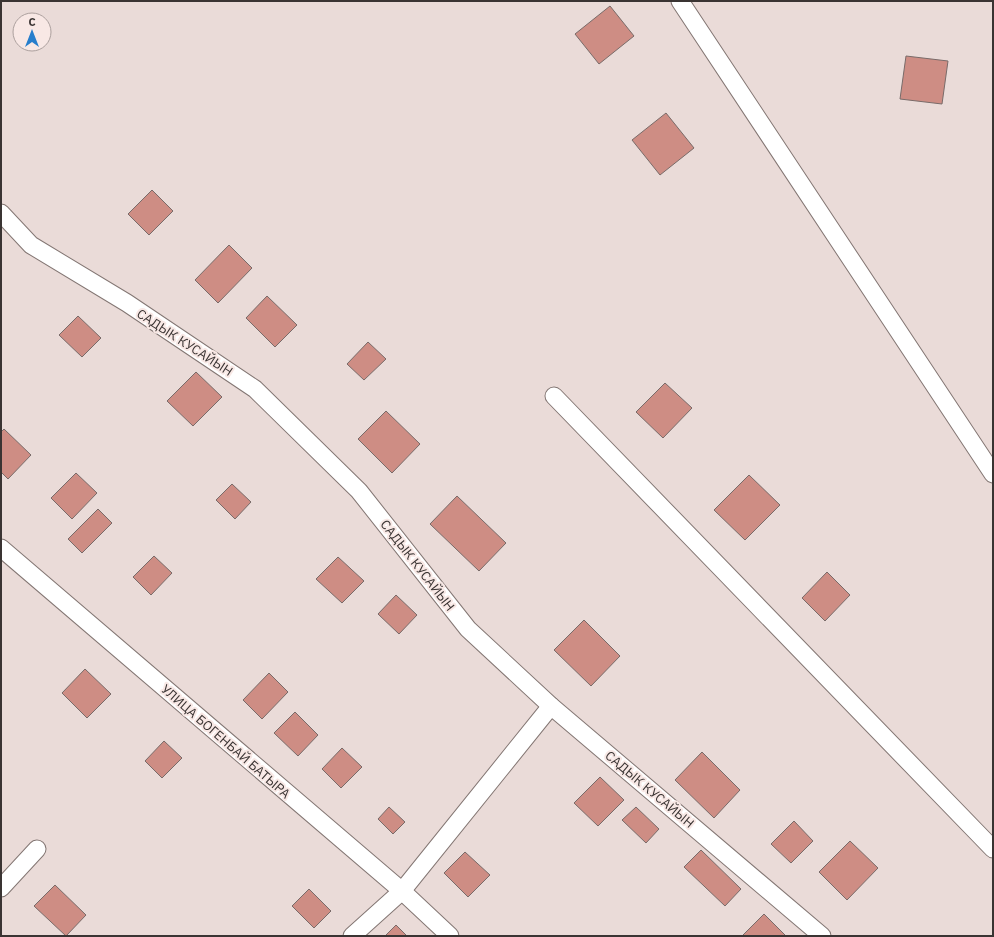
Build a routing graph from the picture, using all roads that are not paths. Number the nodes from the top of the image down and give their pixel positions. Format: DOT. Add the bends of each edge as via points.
graph roads {
  1 [pos="680,1"];
  2 [pos="1,213"];
  3 [pos="554,396"];
  4 [pos="993,474"];
  5 [pos="1,548"];
  6 [pos="551,706"];
  7 [pos="37,849"];
  8 [pos="993,849"];
  9 [pos="1,888"];
  10 [pos="402,891"];
  11 [pos="352,936"];
  12 [pos="450,936"];
  13 [pos="822,936"];
  1 -- 4 [label="street"];
  2 -- 6 [label="street, САДЫК КУСАЙЫН" via="31,245 127,304 256,389 359,491 468,629"];
  3 -- 8 [label="street"];
  5 -- 10 [label="street, УЛИЦА БОГЕНБАЙ БАТЫРА"];
  6 -- 10 [label="street"];
  6 -- 13 [label="street, САДЫК КУСАЙЫН"];
  7 -- 9 [label="street"];
  10 -- 11 [label="street"];
  10 -- 12 [label="street, УЛИЦА БОГЕНБАЙ БАТЫРА"];
}
